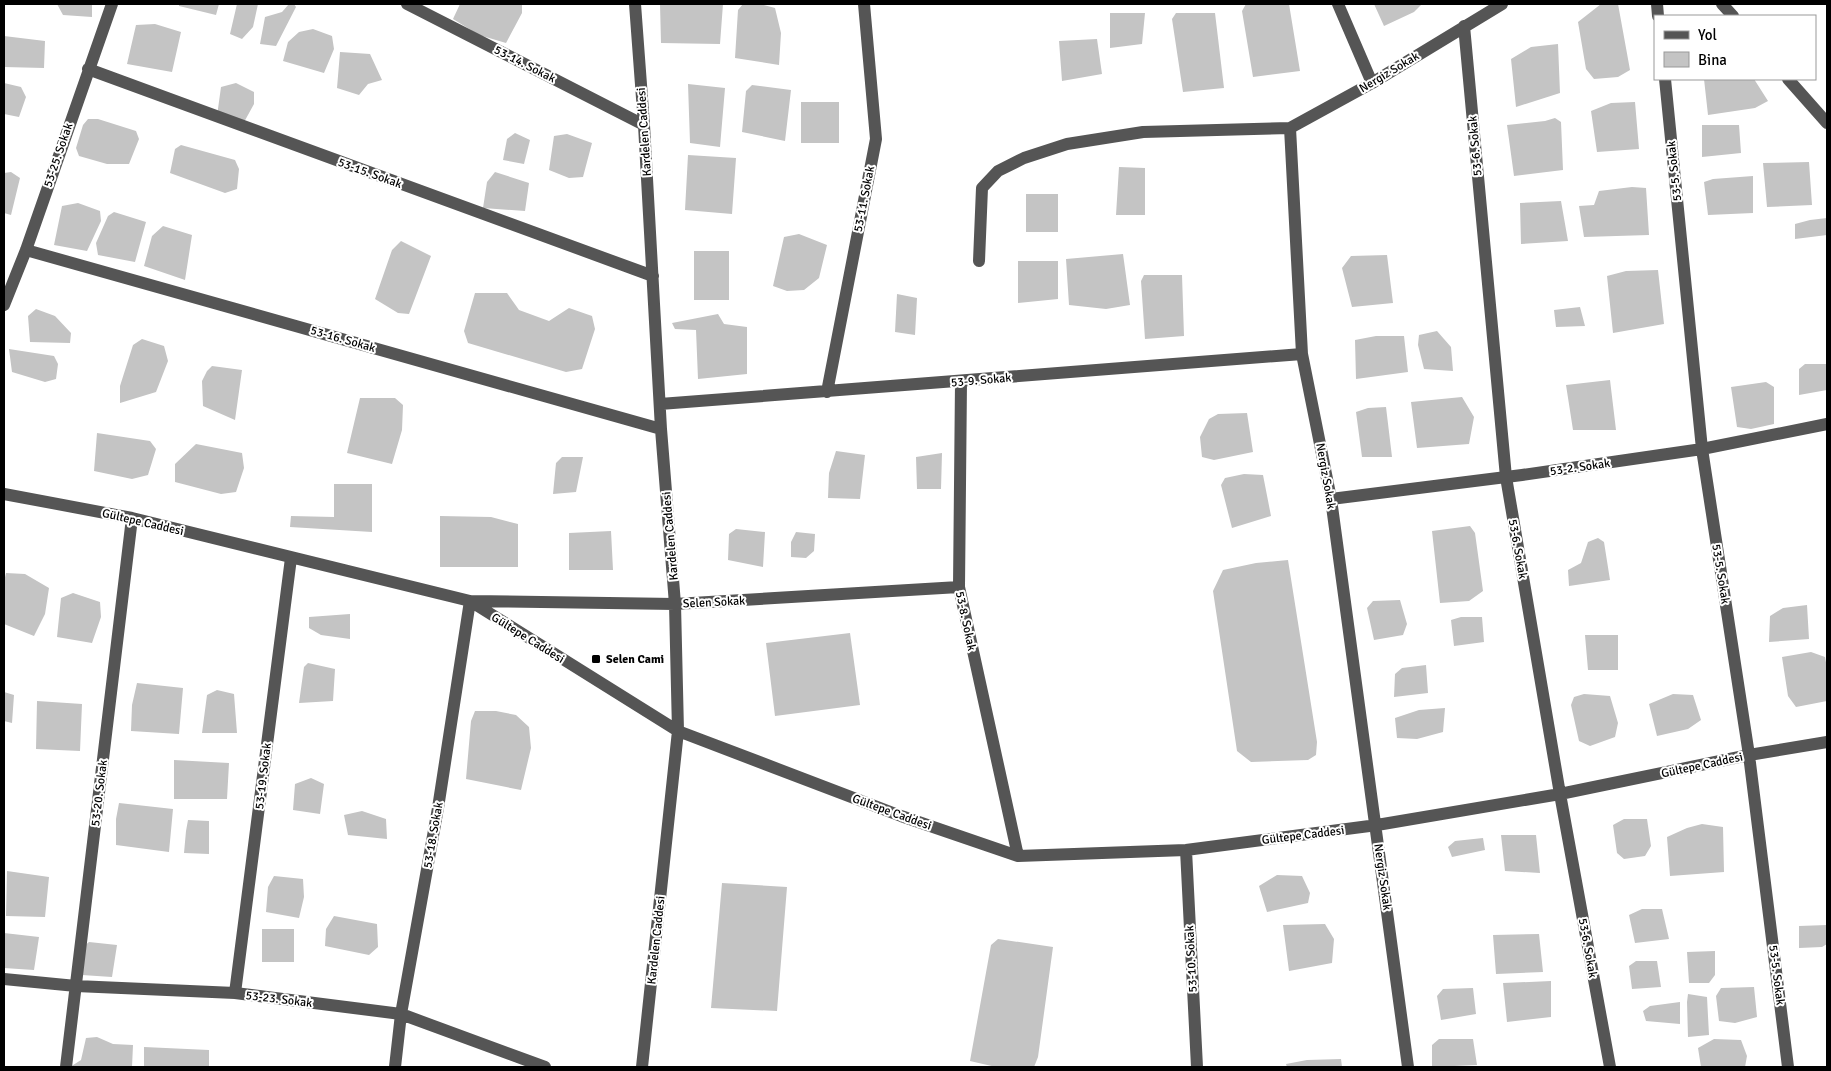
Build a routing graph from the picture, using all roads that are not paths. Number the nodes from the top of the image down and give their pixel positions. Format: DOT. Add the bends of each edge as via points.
graph roads {
  1 [pos="112,4"];
  2 [pos="407,4"];
  3 [pos="635,4"];
  4 [pos="864,4"];
  5 [pos="1338,4"];
  6 [pos="1502,4"];
  7 [pos="1722,4"];
  8 [pos="1732,15"];
  9 [pos="1464,26"];
  10 [pos="88,69"];
  11 [pos="1665,80"];
  12 [pos="1789,80"];
  13 [pos="1372,83"];
  14 [pos="1827,123"];
  15 [pos="644,125"];
  16 [pos="1290,128"];
  17 [pos="26,250"];
  18 [pos="979,261"];
  19 [pos="653,276"];
  20 [pos="4,305"];
  21 [pos="1302,354"];
  22 [pos="961,382"];
  23 [pos="827,392"];
  24 [pos="660,404"];
  25 [pos="1827,424"];
  26 [pos="661,429"];
  27 [pos="1702,449"];
  28 [pos="1506,477"];
  29 [pos="4,494"];
  30 [pos="1330,499"];
  31 [pos="132,518"];
  32 [pos="292,558"];
  33 [pos="959,587"];
  34 [pos="470,601"];
  35 [pos="675,604"];
  36 [pos="678,731"];
  37 [pos="1827,742"];
  38 [pos="1749,755"];
  39 [pos="1560,794"];
  40 [pos="1376,826"];
  41 [pos="1186,850"];
  42 [pos="1018,856"];
  43 [pos="4,979"];
  44 [pos="76,986"];
  45 [pos="235,994"];
  46 [pos="401,1014"];
  47 [pos="66,1067"];
  48 [pos="394,1067"];
  49 [pos="545,1067"];
  50 [pos="642,1067"];
  51 [pos="1197,1067"];
  52 [pos="1408,1067"];
  53 [pos="1610,1067"];
  54 [pos="1788,1067"];
  1 -- 10 [label="street, 53-25. Sokak"];
  2 -- 15 [label="street, 53-14. Sokak"];
  3 -- 15 [label="street, Kardelen Caddesi"];
  4 -- 23 [label="street, 53-11. Sokak" via="876,139"];
  5 -- 13 [label="street"];
  6 -- 9 [label="street, Nergiz Sokak"];
  7 -- 8 [label="street"];
  9 -- 13 [label="street, Nergiz Sokak"];
  9 -- 28 [label="street, 53-6. Sokak"];
  10 -- 17 [label="street, 53-25. Sokak"];
  10 -- 19 [label="street, 53-15. Sokak"];
  11 -- 27 [label="street, 53-5. Sokak"];
  12 -- 14 [label="street"];
  13 -- 16 [label="street, Nergiz Sokak"];
  15 -- 19 [label="street, Kardelen Caddesi"];
  16 -- 18 [label="street" via="1143,132 1067,144 1024,158 998,171 982,188"];
  16 -- 21 [label="street, Nergiz Sokak"];
  17 -- 20 [label="street, 53-25. Sokak"];
  17 -- 26 [label="street, 53-16. Sokak"];
  19 -- 24 [label="street, Kardelen Caddesi"];
  21 -- 22 [label="street, 53-9. Sokak"];
  21 -- 30 [label="street, Nergiz Sokak"];
  22 -- 23 [label="street, 53-9. Sokak"];
  22 -- 33 [label="street, 53-8. Sokak"];
  23 -- 24 [label="street, 53-9. Sokak"];
  24 -- 26 [label="street, Kardelen Caddesi"];
  25 -- 27 [label="street, 53-2. Sokak"];
  26 -- 35 [label="street, Kardelen Caddesi"];
  27 -- 28 [label="street, 53-2. Sokak"];
  27 -- 38 [label="street, 53-5. Sokak"];
  28 -- 30 [label="street, 53-2. Sokak"];
  28 -- 39 [label="street, 53-6. Sokak"];
  29 -- 31 [label="street, Gültepe Caddesi"];
  30 -- 40 [label="street, Nergiz Sokak"];
  31 -- 32 [label="street, Gültepe Caddesi"];
  31 -- 44 [label="street, 53-20. Sokak"];
  32 -- 34 [label="street, Gültepe Caddesi"];
  32 -- 45 [label="street, 53-19. Sokak"];
  33 -- 35 [label="street, Selen Sokak"];
  33 -- 42 [label="street, 53-8. Sokak"];
  34 -- 35 [label="street, Selen Sokak"];
  34 -- 36 [label="street, Gültepe Caddesi"];
  34 -- 46 [label="street, 53-18. Sokak" via="438,808"];
  35 -- 36 [label="street, Kardelen Caddesi"];
  36 -- 42 [label="street, Gültepe Caddesi" via="901,816"];
  36 -- 50 [label="street, Kardelen Caddesi"];
  37 -- 38 [label="street, Gültepe Caddesi"];
  38 -- 39 [label="street, Gültepe Caddesi"];
  38 -- 54 [label="street, 53-5. Sokak"];
  39 -- 40 [label="street, Gültepe Caddesi"];
  39 -- 53 [label="street, 53-6. Sokak"];
  40 -- 41 [label="street, Gültepe Caddesi"];
  40 -- 52 [label="street, Nergiz Sokak"];
  41 -- 42 [label="street, Gültepe Caddesi"];
  41 -- 51 [label="street, 53-10. Sokak"];
  43 -- 44 [label="street, 53-23. Sokak"];
  44 -- 45 [label="street, 53-23. Sokak"];
  44 -- 47 [label="street, 53-20. Sokak"];
  45 -- 46 [label="street, 53-23. Sokak"];
  46 -- 48 [label="street, 53-18. Sokak"];
  46 -- 49 [label="street, 53-23. Sokak"];
}
